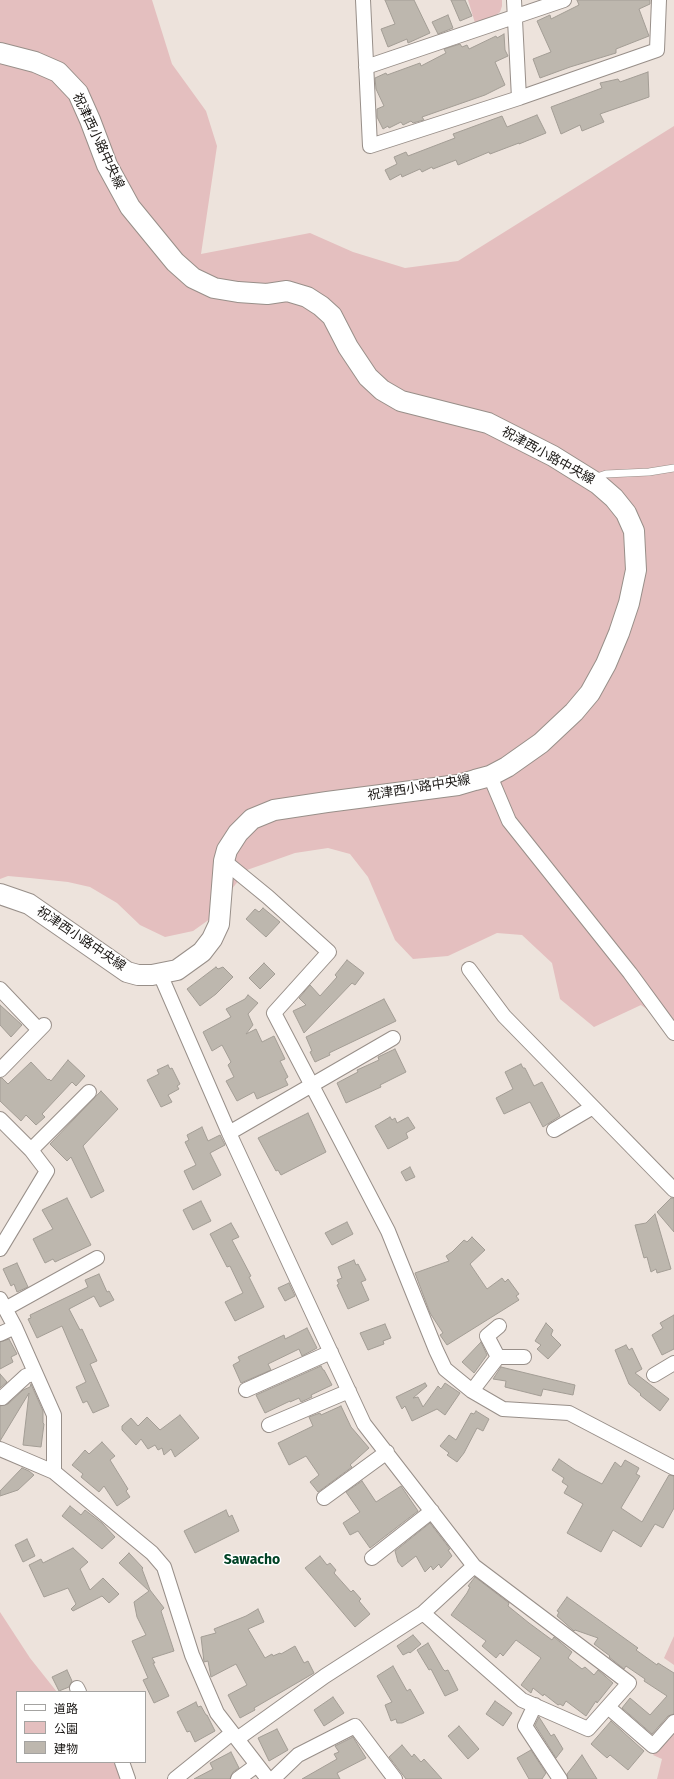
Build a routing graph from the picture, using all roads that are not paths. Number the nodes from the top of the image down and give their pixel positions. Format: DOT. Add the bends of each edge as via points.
graph roads {
  1 [pos="363,0"];
  2 [pos="514,0"];
  3 [pos="564,0"];
  4 [pos="659,0"];
  5 [pos="514,17"];
  6 [pos="0,53"];
  7 [pos="366,67"];
  8 [pos="520,98"];
  9 [pos="674,468"];
  10 [pos="590,480"];
  11 [pos="490,776"];
  12 [pos="224,861"];
  13 [pos="0,894"];
  14 [pos="469,969"];
  15 [pos="160,974"];
  16 [pos="0,989"];
  17 [pos="674,1033"];
  18 [pos="393,1038"];
  19 [pos="0,1070"];
  20 [pos="313,1085"];
  21 [pos="89,1092"];
  22 [pos="593,1107"];
  23 [pos="0,1119"];
  24 [pos="554,1130"];
  25 [pos="229,1133"];
  26 [pos="31,1150"];
  27 [pos="674,1190"];
  28 [pos="0,1249"];
  29 [pos="97,1258"];
  30 [pos="3,1304"];
  31 [pos="499,1326"];
  32 [pos="15,1327"];
  33 [pos="0,1334"];
  34 [pos="331,1352"];
  35 [pos="498,1357"];
  36 [pos="524,1357"];
  37 [pos="674,1363"];
  38 [pos="35,1373"];
  39 [pos="654,1374"];
  40 [pos="246,1390"];
  41 [pos="349,1391"];
  42 [pos="472,1391"];
  43 [pos="2,1398"];
  44 [pos="269,1426"];
  45 [pos="0,1449"];
  46 [pos="387,1452"];
  47 [pos="674,1468"];
  48 [pos="54,1472"];
  49 [pos="324,1498"];
  50 [pos="432,1510"];
  51 [pos="372,1558"];
  52 [pos="474,1566"];
  53 [pos="423,1613"];
  54 [pos="535,1705"];
  55 [pos="608,1707"];
  56 [pos="674,1722"];
  57 [pos="234,1736"];
  58 [pos="122,1763"];
  59 [pos="257,1765"];
  60 [pos="128,1779"];
  61 [pos="175,1779"];
  62 [pos="238,1779"];
  63 [pos="268,1779"];
  64 [pos="273,1779"];
  65 [pos="395,1779"];
  66 [pos="560,1779"];
  1 -- 7 [label="street"];
  2 -- 5 [label="street"];
  3 -- 5 [label="street"];
  4 -- 8 [label="street" via="657,50"];
  5 -- 7 [label="street"];
  5 -- 8 [label="street"];
  6 -- 10 [label="main road, 祝津西小路中央線" via="35,62 58,72 78,93 107,165 130,207 175,262 193,278 214,288 267,294 287,292 307,297 332,316 368,377 382,390 401,401 488,423 553,456"];
  7 -- 8 [label="street" via="370,146"];
  9 -- 10 [label="lane" via="606,474"];
  10 -- 11 [label="main road, 祝津西小路中央線" via="614,498 626,513 634,531 636,570 620,632 590,693 574,712 523,757"];
  11 -- 12 [label="main road, 祝津西小路中央線" via="458,785 274,810 252,819 238,832"];
  11 -- 17 [label="street" via="509,821 630,973"];
  12 -- 15 [label="main road, 祝津西小路中央線" via="219,924 212,939 202,952 177,970"];
  12 -- 20 [label="street" via="329,952 274,1013"];
  13 -- 15 [label="main road, 祝津西小路中央線" via="28,904 127,972 138,975"];
  14 -- 22 [label="street" via="504,1016"];
  15 -- 25 [label="street"];
  16 -- 19 [label="street" via="42,1027"];
  18 -- 20 [label="street"];
  20 -- 25 [label="street"];
  20 -- 42 [label="street" via="388,1231 445,1369"];
  21 -- 26 [label="street"];
  22 -- 24 [label="street"];
  22 -- 27 [label="street"];
  23 -- 26 [label="street"];
  25 -- 34 [label="street"];
  26 -- 28 [label="street" via="47,1171"];
  29 -- 30 [label="street"];
  30 -- 32 [label="street"];
  31 -- 35 [label="street" via="487,1336"];
  32 -- 33 [label="street"];
  32 -- 38 [label="street"];
  34 -- 40 [label="street"];
  34 -- 41 [label="street"];
  35 -- 36 [label="street"];
  35 -- 42 [label="street"];
  37 -- 39 [label="street"];
  38 -- 43 [label="street" via="26,1376"];
  38 -- 48 [label="street" via="54,1415"];
  41 -- 44 [label="street"];
  41 -- 46 [label="street" via="364,1424"];
  42 -- 47 [label="street" via="503,1409 569,1414"];
  45 -- 48 [label="street"];
  46 -- 49 [label="street"];
  46 -- 50 [label="street"];
  48 -- 57 [label="street" via="152,1553 164,1567 192,1655 217,1713"];
  50 -- 51 [label="street"];
  50 -- 52 [label="street"];
  52 -- 53 [label="street"];
  52 -- 55 [label="street" via="629,1683"];
  53 -- 54 [label="street" via="522,1700"];
  53 -- 57 [label="street"];
  54 -- 55 [label="street" via="588,1729"];
  54 -- 66 [label="street" via="525,1726"];
  55 -- 56 [label="street" via="653,1746"];
  57 -- 59 [label="street"];
  57 -- 61 [label="street"];
  58 -- 60 [label="street"];
  59 -- 62 [label="street"];
  59 -- 63 [label="street"];
  64 -- 65 [label="street" via="298,1755 355,1726"];
}
